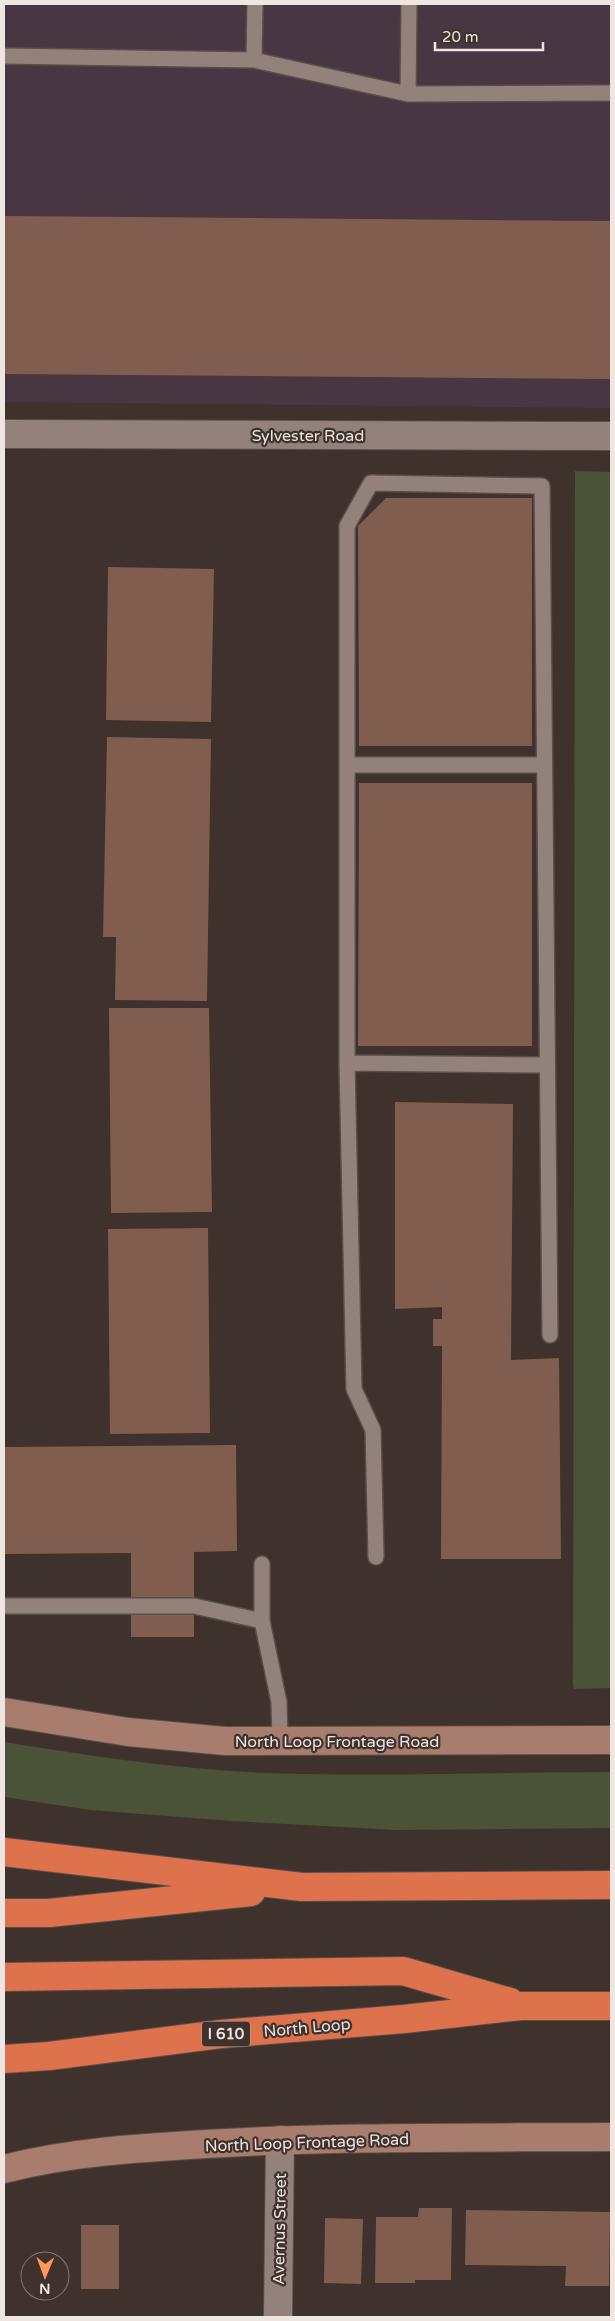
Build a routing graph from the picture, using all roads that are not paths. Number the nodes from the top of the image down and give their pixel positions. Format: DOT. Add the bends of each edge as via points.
graph roads {
  1 [pos="254,4"];
  2 [pos="410,4"];
  3 [pos="4,56"];
  4 [pos="254,60"];
  5 [pos="611,93"];
  6 [pos="408,94"];
  7 [pos="4,434"];
  8 [pos="611,436"];
  9 [pos="347,765"];
  10 [pos="544,765"];
  11 [pos="347,1063"];
  12 [pos="546,1064"];
  13 [pos="550,1335"];
  14 [pos="376,1558"];
  15 [pos="262,1564"];
  16 [pos="4,1606"];
  17 [pos="262,1621"];
  18 [pos="4,1712"];
  19 [pos="611,1740"];
  20 [pos="280,1741"];
  21 [pos="4,1852"];
  22 [pos="611,1885"];
  23 [pos="302,1887"];
  24 [pos="4,1913"];
  25 [pos="4,1977"];
  26 [pos="521,2006"];
  27 [pos="611,2006"];
  28 [pos="49,2056"];
  29 [pos="4,2059"];
  30 [pos="4,2072"];
  31 [pos="611,2137"];
  32 [pos="280,2140"];
  33 [pos="4,2169"];
  34 [pos="278,2317"];
  1 -- 4 [label="lane"];
  2 -- 6 [label="lane"];
  3 -- 4 [label="lane"];
  4 -- 6 [label="lane"];
  5 -- 6 [label="lane"];
  7 -- 8 [label="street, Sylvester Road"];
  9 -- 10 [label="lane"];
  9 -- 10 [label="lane" via="347,526 371,483 542,486"];
  9 -- 11 [label="lane"];
  10 -- 12 [label="lane"];
  11 -- 12 [label="lane"];
  11 -- 14 [label="lane" via="354,1389 373,1430"];
  12 -- 13 [label="lane"];
  15 -- 17 [label="lane"];
  16 -- 17 [label="lane" via="194,1606"];
  17 -- 20 [label="lane" via="279,1702"];
  18 -- 20 [label="main road, North Loop Frontage Road" via="128,1732 225,1741"];
  19 -- 20 [label="main road, North Loop Frontage Road"];
  21 -- 23 [label="highway"];
  22 -- 23 [label="highway"];
  23 -- 24 [label="highway" via="49,1912"];
  25 -- 26 [label="highway" via="402,1971"];
  26 -- 27 [label="highway, North Loop / I 610"];
  26 -- 28 [label="highway, North Loop / I 610" via="221,2034"];
  28 -- 29 [label="highway, North Loop / I 610"];
  28 -- 30 [label="highway"];
  31 -- 32 [label="main road, North Loop Frontage Road"];
  32 -- 33 [label="main road, North Loop Frontage Road" via="111,2150 34,2161"];
  32 -- 34 [label="street, Avernus Street"];
}
